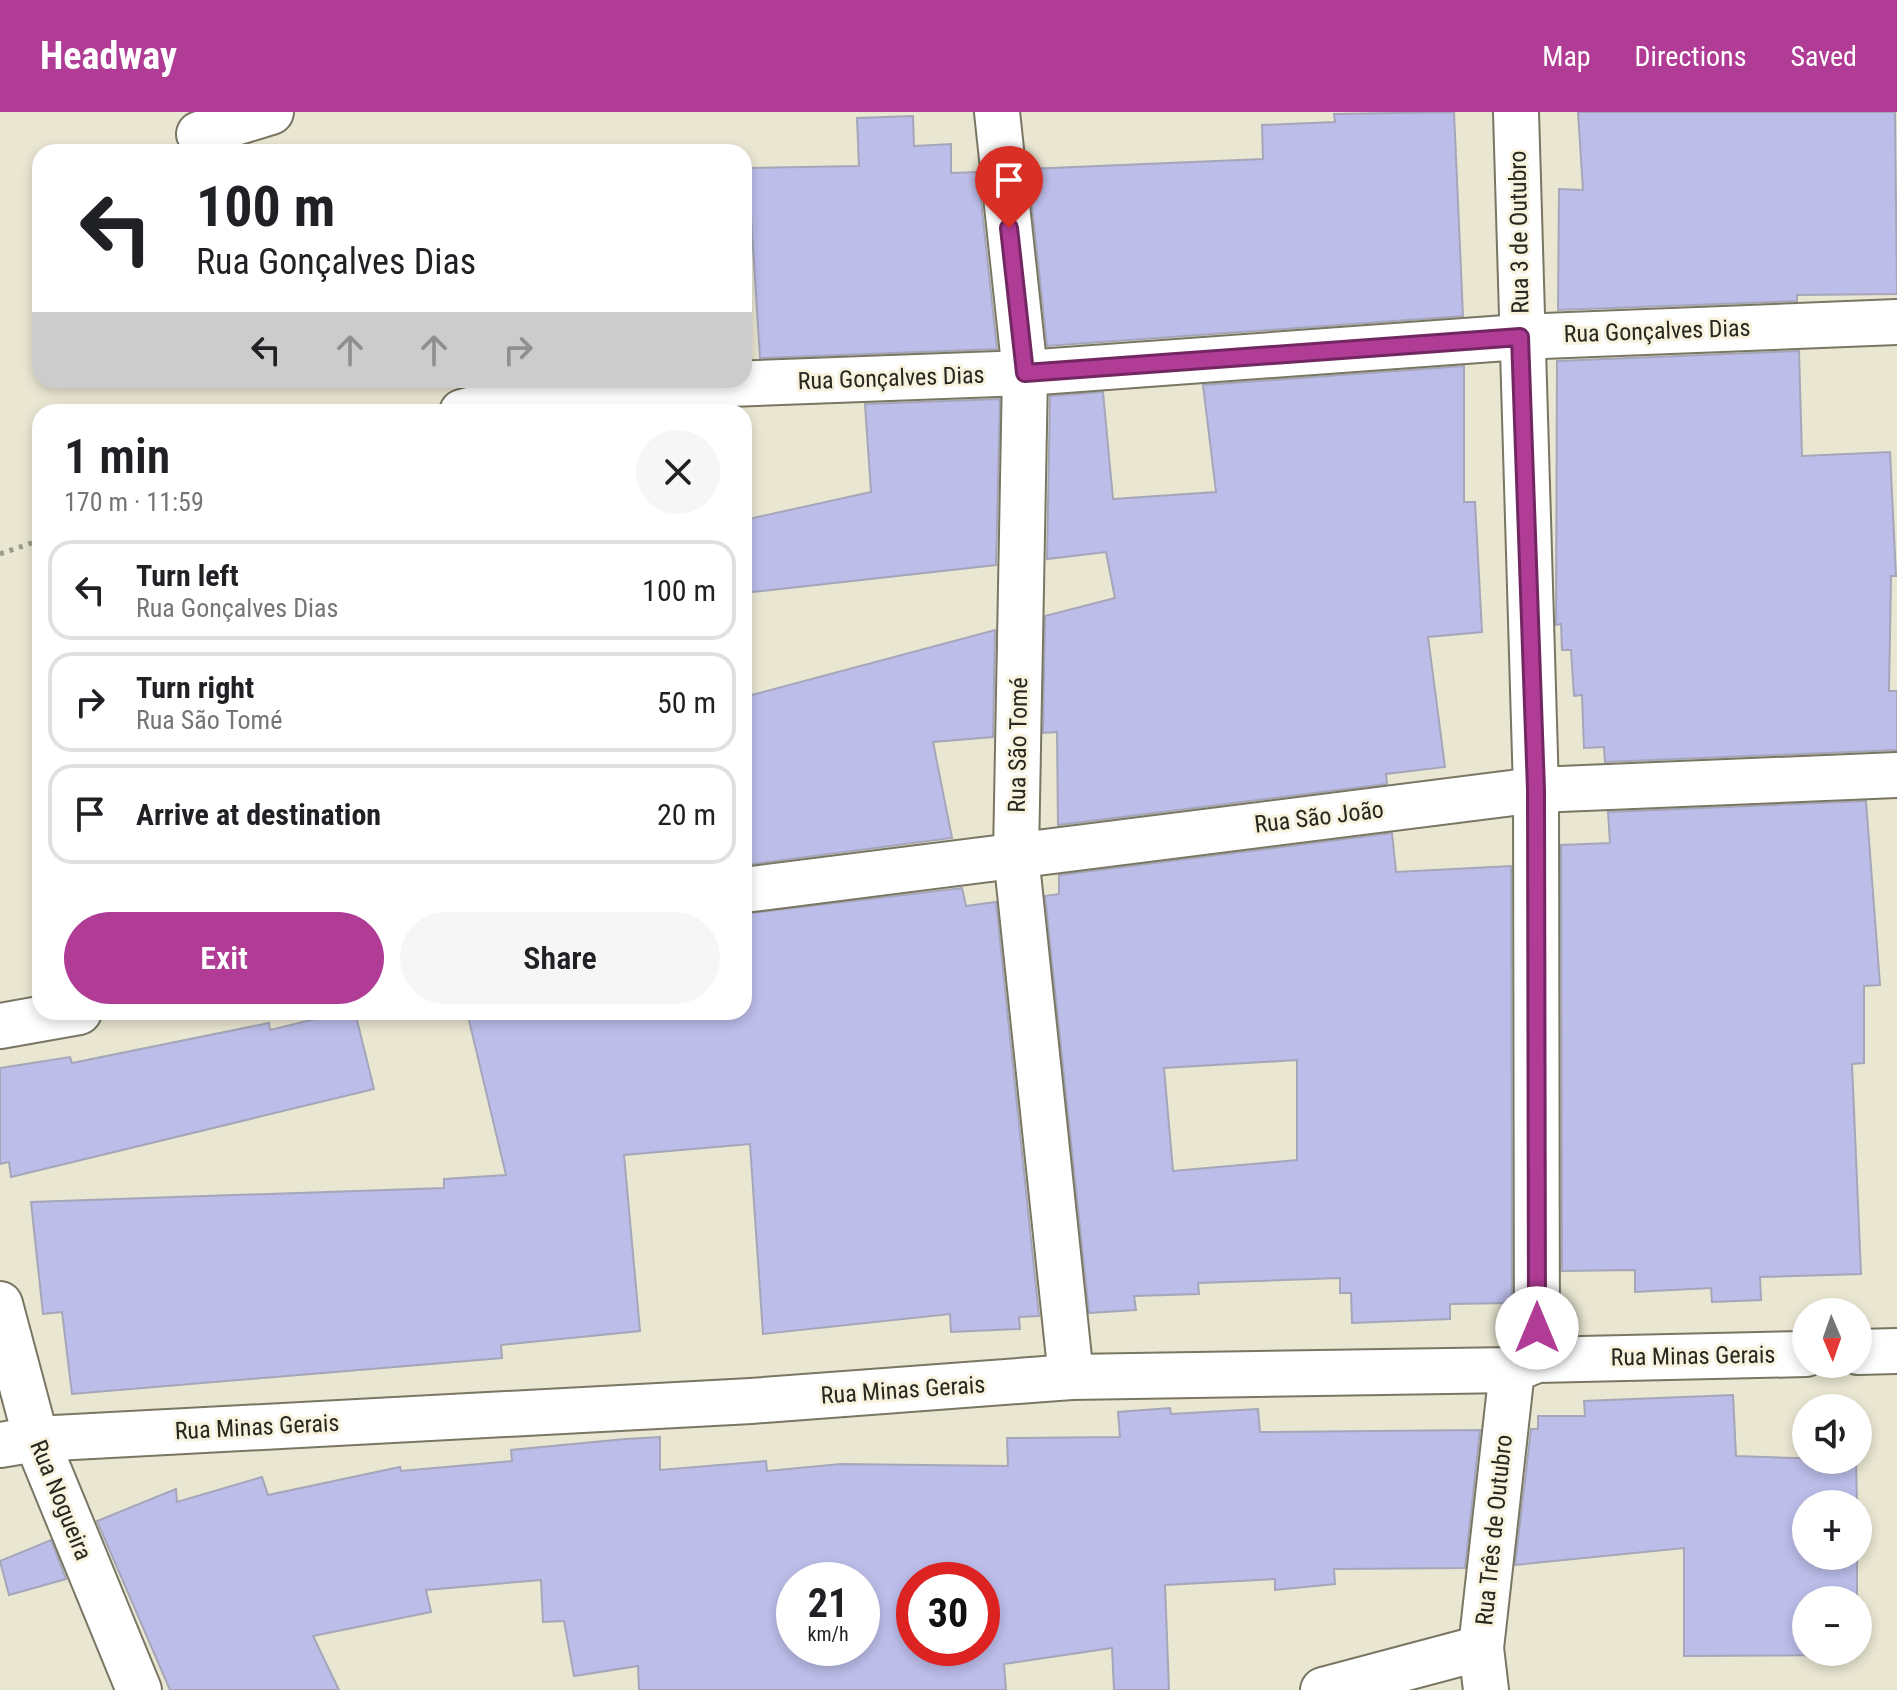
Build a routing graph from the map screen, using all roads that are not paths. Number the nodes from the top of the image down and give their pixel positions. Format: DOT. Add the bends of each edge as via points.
graph roads {
  1 [pos="271,112"];
  2 [pos="997,112"];
  3 [pos="1516,112"];
  4 [pos="199,134"];
  5 [pos="1897,322"];
  6 [pos="1520,337"];
  7 [pos="1025,373"];
  8 [pos="752,383"];
  9 [pos="621,388"];
  10 [pos="492,404"];
  11 [pos="1897,775"];
  12 [pos="1536,790"];
  13 [pos="1016,855"];
  14 [pos="752,889"];
  15 [pos="34,1020"];
  16 [pos="0,1026"];
  17 [pos="0,1304"];
  18 [pos="1897,1351"];
  19 [pos="1872,1352"];
  20 [pos="1792,1355"];
  21 [pos="1524,1365"];
  22 [pos="1071,1377"];
  23 [pos="18,1442"];
  24 [pos="1484,1669"];
  25 [pos="139,1690"];
  26 [pos="1323,1690"];
  1 -- 4 [label="street"];
  2 -- 7 [label="street, Rua São Tomé"];
  3 -- 6 [label="street, Rua 3 de Outubro"];
  5 -- 6 [label="street, Rua Gonçalves Dias"];
  6 -- 7 [label="street, Rua Gonçalves Dias"];
  6 -- 12 [label="street, Rua 3 de Outubro"];
  7 -- 8 [label="street, Rua Gonçalves Dias"];
  7 -- 13 [label="street, Rua São Tomé"];
  9 -- 10 [label="street, Rua Gonçalves Dias" via="540,391"];
  11 -- 12 [label="street, Rua São João"];
  12 -- 13 [label="street, Rua São João"];
  12 -- 21 [label="street, Rua 3 de Outubro"];
  13 -- 14 [label="street, Rua São João"];
  13 -- 22 [label="street, Rua São Tomé"];
  15 -- 16 [label="street"];
  17 -- 23 [label="street, Rua Nogueira"];
  18 -- 19 [label="street"];
  20 -- 21 [label="street, Rua Minas Gerais"];
  21 -- 22 [label="street, Rua Minas Gerais"];
  21 -- 24 [label="street, Rua Três de Outubro"];
  22 -- 23 [label="street, Rua Minas Gerais" via="751,1401"];
  23 -- 25 [label="street, Rua Nogueira"];
  24 -- 26 [label="street"];
}
